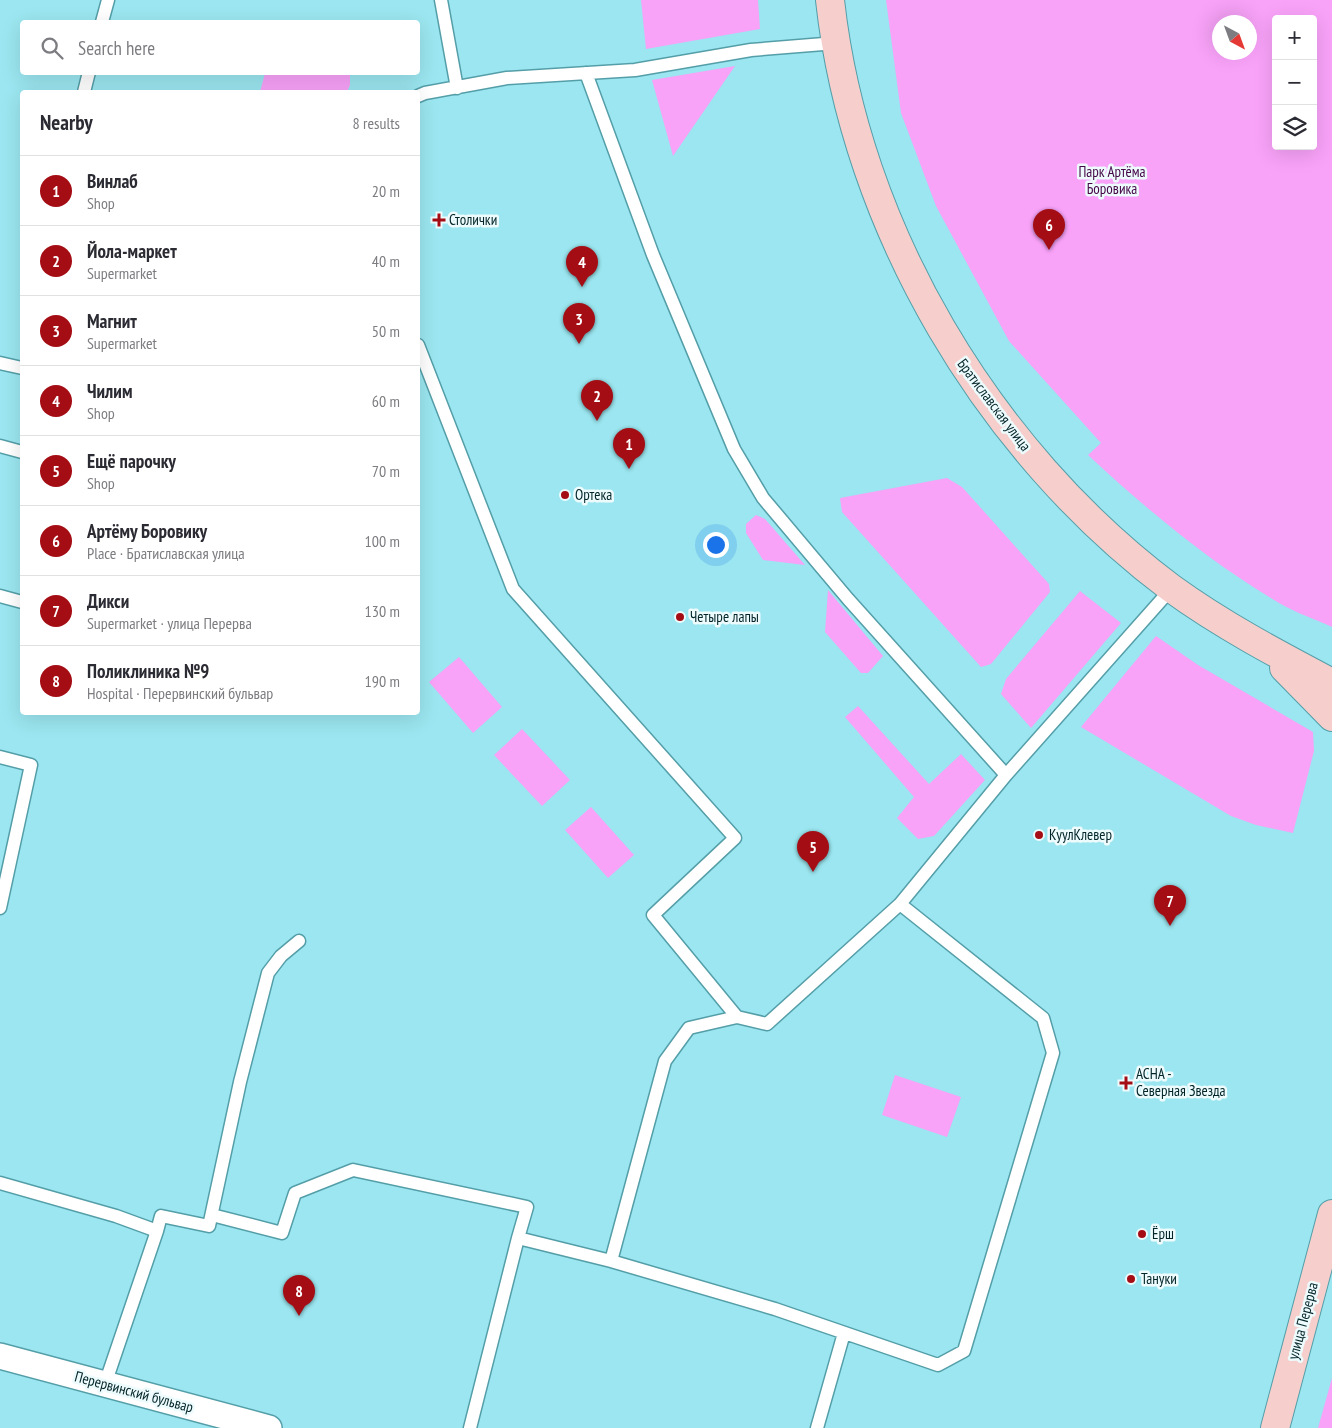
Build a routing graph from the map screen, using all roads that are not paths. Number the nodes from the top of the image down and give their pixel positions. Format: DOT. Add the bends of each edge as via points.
graph roads {
  1 [pos="108,0"];
  2 [pos="441,0"];
  3 [pos="830,0"];
  4 [pos="103,20"];
  5 [pos="836,43"];
  6 [pos="586,73"];
  7 [pos="88,75"];
  8 [pos="457,88"];
  9 [pos="84,90"];
  10 [pos="420,95"];
  11 [pos="420,350"];
  12 [pos="0,363"];
  13 [pos="20,368"];
  14 [pos="0,446"];
  15 [pos="20,451"];
  16 [pos="1172,588"];
  17 [pos="0,596"];
  18 [pos="20,601"];
  19 [pos="1263,648"];
  20 [pos="1332,683"];
  21 [pos="1332,717"];
  22 [pos="0,757"];
  23 [pos="1006,775"];
  24 [pos="900,904"];
  25 [pos="0,908"];
  26 [pos="299,941"];
  27 [pos="737,1018"];
  28 [pos="0,1183"];
  29 [pos="212,1214"];
  30 [pos="1332,1214"];
  31 [pos="157,1230"];
  32 [pos="518,1238"];
  33 [pos="610,1261"];
  34 [pos="844,1333"];
  35 [pos="0,1356"];
  36 [pos="105,1384"];
  37 [pos="269,1428"];
  38 [pos="470,1428"];
  39 [pos="817,1428"];
  40 [pos="1275,1428"];
  1 -- 4 [label="lane"];
  2 -- 8 [label="lane"];
  3 -- 5 [label="main road, Братиславская улица"];
  5 -- 6 [label="lane" via="750,50 635,70"];
  5 -- 16 [label="main road, Братиславская улица" via="854,123 880,200 912,276 952,348 998,415 1050,478 1108,536"];
  6 -- 8 [label="lane" via="507,78"];
  6 -- 23 [label="lane" via="653,256 734,449 763,498 848,599"];
  7 -- 9 [label="lane"];
  8 -- 10 [label="lane"];
  11 -- 27 [label="lane" via="513,589 735,838 653,915"];
  12 -- 13 [label="lane"];
  14 -- 15 [label="lane"];
  16 -- 19 [label="main road, Братиславская улица"];
  16 -- 23 [label="lane"];
  17 -- 18 [label="lane"];
  19 -- 20 [label="main road, Братиславская улица"];
  19 -- 21 [label="main road"];
  22 -- 25 [label="lane" via="31,765"];
  23 -- 24 [label="lane"];
  24 -- 27 [label="lane" via="767,1024"];
  24 -- 34 [label="lane" via="1043,1018 1054,1053 964,1351 938,1365"];
  26 -- 29 [label="lane" via="268,973 240,1082"];
  27 -- 33 [label="lane" via="689,1028 665,1061"];
  28 -- 31 [label="lane"];
  29 -- 31 [label="lane" via="209,1226 161,1216"];
  29 -- 32 [label="lane" via="282,1232 295,1193 353,1170 527,1208"];
  30 -- 40 [label="main road, улица Перерва"];
  31 -- 36 [label="lane"];
  32 -- 33 [label="lane"];
  32 -- 38 [label="lane"];
  33 -- 34 [label="lane" via="775,1309"];
  34 -- 39 [label="lane"];
  35 -- 36 [label="street, Перервинский бульвар"];
  36 -- 37 [label="street, Перервинский бульвар"];
}
